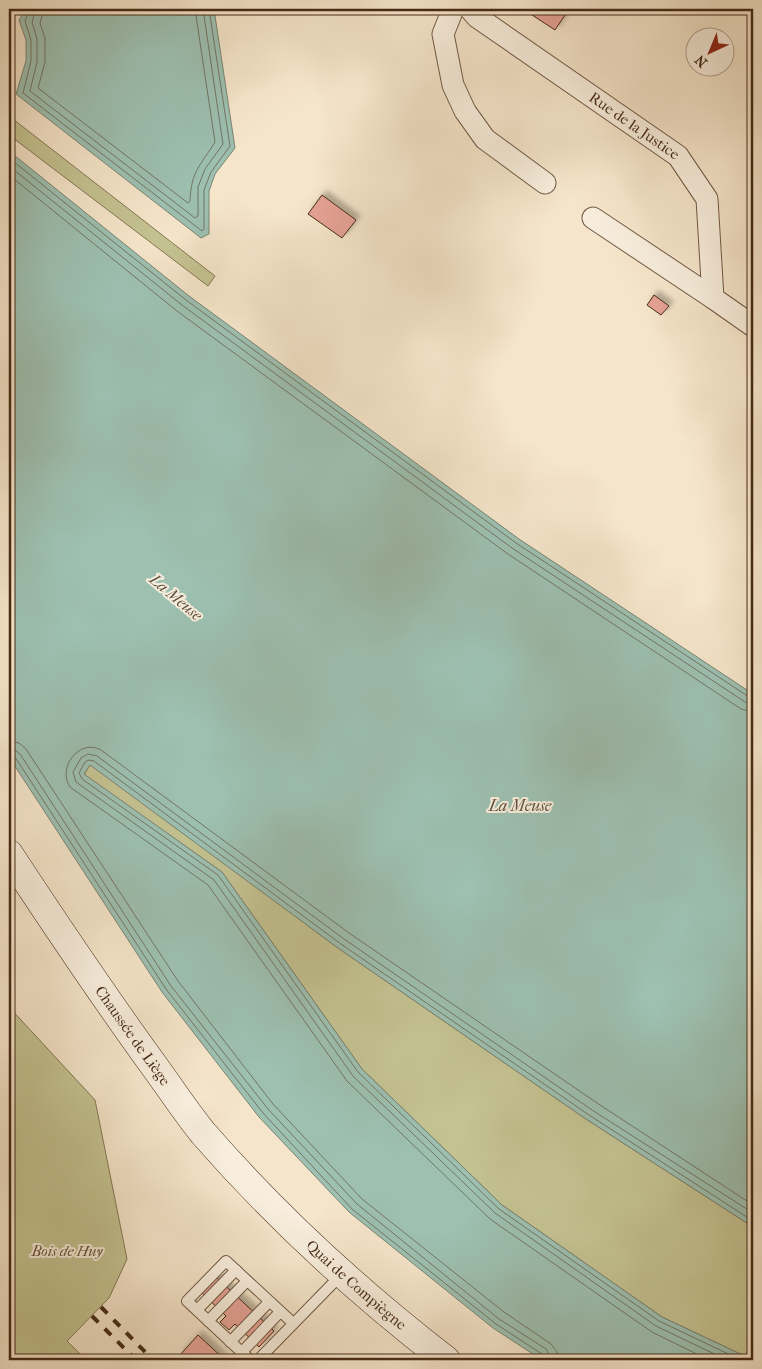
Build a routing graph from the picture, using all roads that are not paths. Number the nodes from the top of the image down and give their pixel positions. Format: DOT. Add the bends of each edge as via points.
graph roads {
  1 [pos="453,9"];
  2 [pos="470,9"];
  3 [pos="545,183"];
  4 [pos="593,218"];
  5 [pos="712,298"];
  6 [pos="753,326"];
  7 [pos="9,854"];
  8 [pos="270,1207"];
  9 [pos="342,1274"];
  10 [pos="247,1281"];
  11 [pos="269,1302"];
  12 [pos="280,1312"];
  13 [pos="208,1321"];
  14 [pos="293,1323"];
  15 [pos="230,1342"];
  16 [pos="242,1352"];
  17 [pos="250,1360"];
  18 [pos="258,1360"];
  19 [pos="446,1360"];
  1 -- 3 [label="street" via="442,34 453,86 465,111 485,139"];
  2 -- 5 [label="street, Rue de la Justice" via="678,156 707,199"];
  4 -- 5 [label="street"];
  5 -- 6 [label="street"];
  7 -- 8 [label="main road, Chaussée de Liège" via="100,992 202,1132"];
  8 -- 9 [label="main road, Quai de Compiègne"];
  9 -- 14 [label="lane"];
  9 -- 19 [label="main road, Quai de Compiègne"];
  10 -- 11 [label="lane"];
  10 -- 13 [label="lane"];
  10 -- 13 [label="lane" via="226,1261 187,1301"];
  11 -- 12 [label="lane"];
  11 -- 15 [label="lane"];
  12 -- 14 [label="lane"];
  12 -- 16 [label="lane"];
  13 -- 15 [label="lane"];
  14 -- 18 [label="lane"];
  15 -- 16 [label="lane"];
  16 -- 17 [label="lane"];
}
